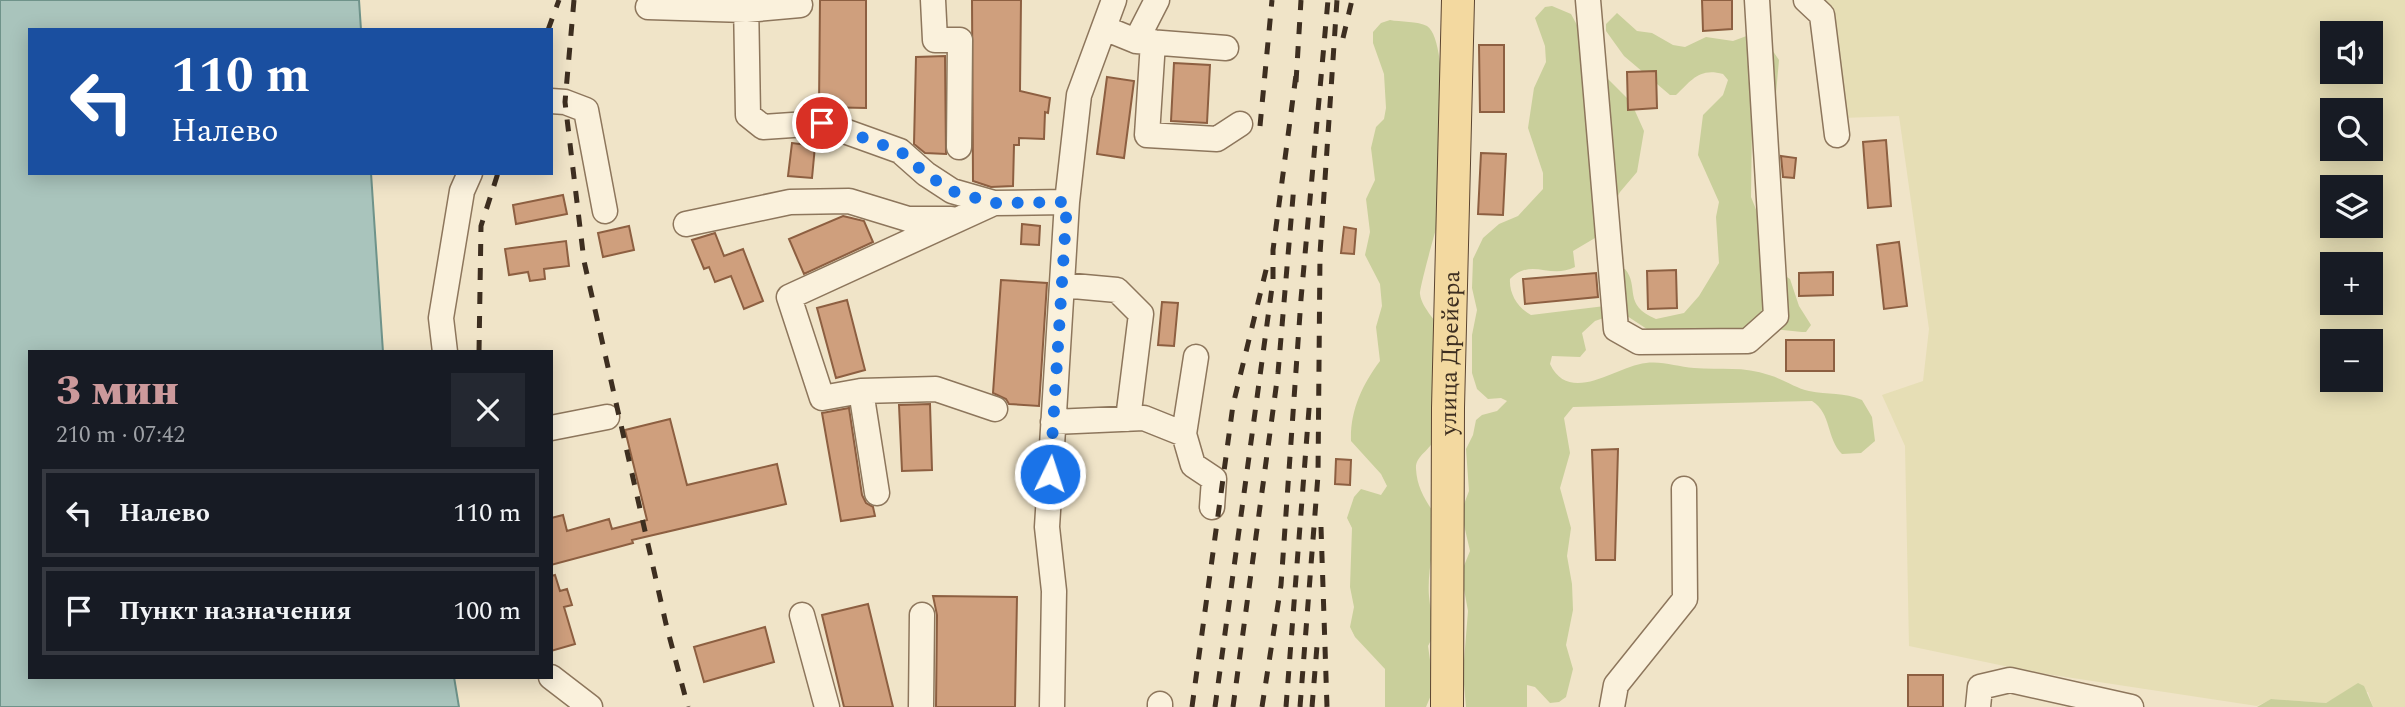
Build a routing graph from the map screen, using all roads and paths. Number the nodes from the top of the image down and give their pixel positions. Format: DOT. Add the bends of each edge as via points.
graph roads {
  1 [pos="933,0"];
  2 [pos="1114,0"];
  3 [pos="1157,0"];
  4 [pos="1458,0"];
  5 [pos="1588,0"];
  6 [pos="1758,0"];
  7 [pos="1806,0"];
  8 [pos="746,5"];
  9 [pos="800,5"];
  10 [pos="648,7"];
  11 [pos="1104,27"];
  12 [pos="1145,42"];
  13 [pos="1226,48"];
  14 [pos="553,101"];
  15 [pos="1240,124"];
  16 [pos="1837,135"];
  17 [pos="959,147"];
  18 [pos="469,175"];
  19 [pos="1067,202"];
  20 [pos="994,203"];
  21 [pos="605,211"];
  22 [pos="958,219"];
  23 [pos="686,224"];
  24 [pos="1062,285"];
  25 [pos="445,350"];
  26 [pos="1196,357"];
  27 [pos="861,391"];
  28 [pos="995,409"];
  29 [pos="607,416"];
  30 [pos="1128,419"];
  31 [pos="1053,422"];
  32 [pos="553,428"];
  33 [pos="1184,434"];
  34 [pos="1684,489"];
  35 [pos="877,493"];
  36 [pos="1212,507"];
  37 [pos="802,615"];
  38 [pos="922,615"];
  39 [pos="553,679"];
  40 [pos="590,707"];
  41 [pos="827,707"];
  42 [pos="921,707"];
  43 [pos="1052,707"];
  44 [pos="1447,707"];
  45 [pos="1612,707"];
  46 [pos="1978,707"];
  47 [pos="2131,707"];
  1 -- 17 [label="street" via="934,40 960,40"];
  2 -- 11 [label="street"];
  3 -- 12 [label="street"];
  4 -- 44 [label="main road, улица Дрейера" via="1448,408"];
  5 -- 6 [label="street" via="1616,329 1639,342 1748,341 1776,316"];
  7 -- 16 [label="street" via="1822,16"];
  8 -- 9 [label="street"];
  8 -- 10 [label="street"];
  8 -- 20 [label="street" via="748,115 763,127 822,123 900,151 952,191"];
  11 -- 12 [label="street"];
  11 -- 19 [label="street" via="1079,95"];
  12 -- 13 [label="street"];
  12 -- 15 [label="street" via="1147,135 1217,139"];
  14 -- 21 [label="street" via="586,110"];
  18 -- 25 [label="street" via="462,191 441,318"];
  19 -- 20 [label="street"];
  19 -- 24 [label="street"];
  20 -- 22 [label="street"];
  22 -- 23 [label="street" via="908,219 849,201 790,202"];
  22 -- 27 [label="street" via="789,297 822,398"];
  24 -- 30 [label="street" via="1117,290 1141,314"];
  24 -- 31 [label="street"];
  26 -- 33 [label="street"];
  27 -- 28 [label="street" via="936,389"];
  27 -- 35 [label="street"];
  29 -- 32 [label="street"];
  30 -- 31 [label="street"];
  30 -- 33 [label="street" via="1143,418"];
  31 -- 43 [label="street" via="1046,527 1054,591"];
  33 -- 36 [label="street" via="1194,465 1214,479"];
  34 -- 45 [label="street" via="1685,599 1616,685"];
  37 -- 41 [label="street"];
  38 -- 42 [label="street"];
  39 -- 40 [label="street"];
  46 -- 47 [label="street" via="1980,687 2010,680"];
}
